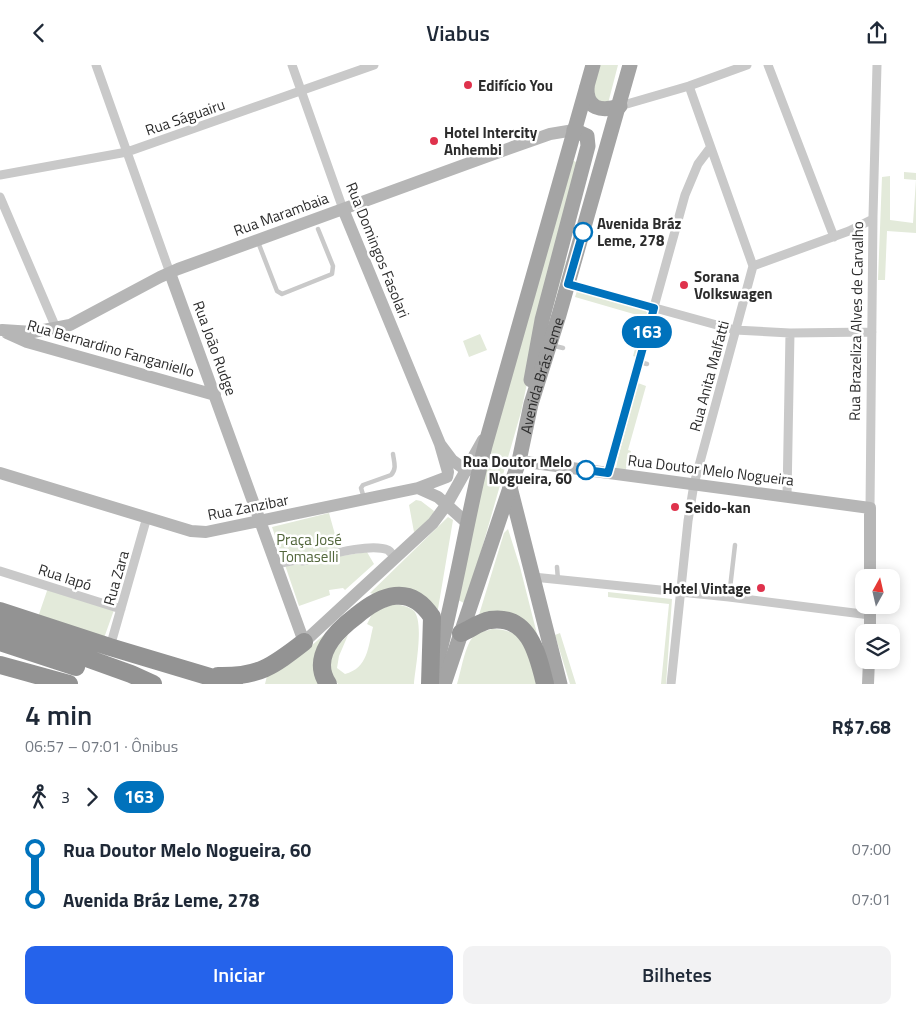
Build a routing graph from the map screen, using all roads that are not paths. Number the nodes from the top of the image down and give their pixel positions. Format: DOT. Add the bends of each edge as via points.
graph roads {
  1 [pos="96,65"];
  2 [pos="292,65"];
  3 [pos="374,65"];
  4 [pos="593,65"];
  5 [pos="630,65"];
  6 [pos="747,65"];
  7 [pos="768,65"];
  8 [pos="877,65"];
  9 [pos="588,83"];
  10 [pos="689,85"];
  11 [pos="301,91"];
  12 [pos="620,106"];
  13 [pos="574,130"];
  14 [pos="710,147"];
  15 [pos="128,152"];
  16 [pos="0,175"];
  17 [pos="0,197"];
  18 [pos="343,209"];
  19 [pos="873,219"];
  20 [pos="318,229"];
  21 [pos="834,237"];
  22 [pos="259,244"];
  23 [pos="753,266"];
  24 [pos="170,273"];
  25 [pos="568,284"];
  26 [pos="654,308"];
  27 [pos="56,329"];
  28 [pos="1,330"];
  29 [pos="735,330"];
  30 [pos="872,332"];
  31 [pos="790,333"];
  32 [pos="36,344"];
  33 [pos="215,395"];
  34 [pos="531,404"];
  35 [pos="491,422"];
  36 [pos="440,445"];
  37 [pos="393,455"];
  38 [pos="519,461"];
  39 [pos="467,471"];
  40 [pos="0,473"];
  41 [pos="608,473"];
  42 [pos="443,479"];
  43 [pos="694,484"];
  44 [pos="510,486"];
  45 [pos="418,488"];
  46 [pos="787,496"];
  47 [pos="364,499"];
  48 [pos="447,504"];
  49 [pos="870,508"];
  50 [pos="148,517"];
  51 [pos="260,521"];
  52 [pos="467,523"];
  53 [pos="735,545"];
  54 [pos="396,559"];
  55 [pos="302,561"];
  56 [pos="276,567"];
  57 [pos="557,567"];
  58 [pos="870,569"];
  59 [pos="0,571"];
  60 [pos="533,577"];
  61 [pos="558,580"];
  62 [pos="680,591"];
  63 [pos="729,597"];
  64 [pos="121,609"];
  65 [pos="855,609"];
  66 [pos="0,611"];
  67 [pos="0,627"];
  68 [pos="461,633"];
  69 [pos="0,642"];
  70 [pos="304,642"];
  71 [pos="110,647"];
  72 [pos="0,657"];
  73 [pos="0,665"];
  74 [pos="869,669"];
  75 [pos="203,675"];
  76 [pos="50,678"];
  77 [pos="69,684"];
  78 [pos="132,684"];
  79 [pos="153,684"];
  80 [pos="234,684"];
  81 [pos="328,684"];
  82 [pos="430,684"];
  83 [pos="444,684"];
  84 [pos="545,684"];
  85 [pos="560,684"];
  86 [pos="671,684"];
  87 [pos="868,684"];
  1 -- 15 [label="street, Rua João Rudge"];
  2 -- 11 [label="street, Rua Domingos Fasolari"];
  3 -- 11 [label="street, Rua Ságuairu"];
  4 -- 9 [label="main road"];
  5 -- 12 [label="main road, Avenida Brás Leme"];
  6 -- 10 [label="street"];
  7 -- 21 [label="street"];
  8 -- 19 [label="street, Rua Brazeliza Alves de Carvalho"];
  9 -- 12 [label="main road" via="588,98 593,105 609,109"];
  9 -- 13 [label="main road"];
  10 -- 12 [label="street"];
  10 -- 14 [label="street"];
  11 -- 15 [label="street, Rua Ságuairu"];
  11 -- 18 [label="street, Rua Domingos Fasolari"];
  12 -- 25 [label="main road, Avenida Brás Leme"];
  13 -- 18 [label="street, Rua Marambaia" via="527,138 469,157"];
  13 -- 34 [label="main road" via="587,136 588,146 542,320 531,379"];
  13 -- 35 [label="main road"];
  14 -- 23 [label="street"];
  14 -- 26 [label="street" via="687,189"];
  15 -- 16 [label="street, Rua Ságuairu"];
  15 -- 24 [label="street, Rua João Rudge"];
  17 -- 27 [label="street"];
  18 -- 22 [label="street, Rua Marambaia"];
  18 -- 36 [label="street, Rua Domingos Fasolari"];
  19 -- 21 [label="street"];
  19 -- 30 [label="street, Rua Brazeliza Alves de Carvalho"];
  20 -- 22 [label="lane" via="334,270 332,274 282,294 277,291"];
  21 -- 23 [label="street"];
  22 -- 24 [label="street, Rua Marambaia"];
  23 -- 29 [label="street, Rua Anita Malfatti"];
  24 -- 27 [label="street, Rua Marambaia" via="70,325"];
  24 -- 33 [label="street, Rua João Rudge"];
  25 -- 26 [label="street"];
  25 -- 34 [label="main road, Avenida Brás Leme" via="556,346"];
  26 -- 29 [label="street"];
  26 -- 41 [label="street" via="643,363"];
  27 -- 28 [label="street, Rua Marambaia" via="33,332"];
  27 -- 32 [label="street"];
  28 -- 32 [label="street, Rua Bernardino Fanganiello"];
  29 -- 31 [label="street"];
  29 -- 43 [label="street, Rua Anita Malfatti"];
  30 -- 31 [label="street"];
  30 -- 49 [label="street, Rua Brazeliza Alves de Carvalho"];
  31 -- 46 [label="street"];
  32 -- 33 [label="street, Rua Bernardino Fanganiello"];
  33 -- 51 [label="street, Rua João Rudge"];
  34 -- 38 [label="main road, Avenida Brás Leme"];
  35 -- 39 [label="street"];
  35 -- 52 [label="main road"];
  36 -- 39 [label="street, Rua Domingos Fasolari"];
  36 -- 42 [label="street, Rua Domingos Fasolari" via="448,469 447,477"];
  37 -- 47 [label="lane" via="394,472 363,485"];
  38 -- 41 [label="street, Rua Doutor Melo Nogueira"];
  38 -- 44 [label="main road, Avenida Brás Leme"];
  39 -- 48 [label="street"];
  40 -- 50 [label="street, Rua Zanzibar"];
  41 -- 43 [label="street, Rua Doutor Melo Nogueira" via="654,476"];
  42 -- 45 [label="street, Rua Zanzibar"];
  43 -- 46 [label="street, Rua Doutor Melo Nogueira"];
  43 -- 62 [label="street, Rua Anita Malfatti"];
  44 -- 60 [label="main road"];
  44 -- 68 [label="main road, Avenida Brás Leme"];
  45 -- 47 [label="street, Rua Zanzibar"];
  45 -- 48 [label="street" via="431,492"];
  46 -- 49 [label="street, Rua Doutor Melo Nogueira"];
  47 -- 51 [label="street, Rua Zanzibar"];
  48 -- 52 [label="street"];
  48 -- 54 [label="street" via="433,523"];
  49 -- 58 [label="street, Rua Brazeliza Alves de Carvalho"];
  50 -- 51 [label="street, Rua Zanzibar" via="199,532"];
  50 -- 64 [label="street, Rua Zara"];
  51 -- 56 [label="street, Rua João Rudge"];
  52 -- 82 [label="main road" via="450,613"];
  53 -- 63 [label="lane"];
  54 -- 55 [label="street" via="390,550 369,548"];
  54 -- 70 [label="street"];
  55 -- 56 [label="lane"];
  56 -- 70 [label="street, Rua João Rudge"];
  57 -- 61 [label="lane"];
  59 -- 64 [label="street, Rua Iapó"];
  60 -- 61 [label="street"];
  60 -- 85 [label="main road"];
  61 -- 62 [label="street"];
  62 -- 63 [label="street"];
  62 -- 86 [label="street, Rua Anita Malfatti"];
  63 -- 65 [label="street"];
  64 -- 71 [label="street, Rua Zara"];
  66 -- 71 [label="highway"];
  67 -- 79 [label="highway"];
  68 -- 83 [label="main road, Avenida Brás Leme"];
  68 -- 84 [label="highway" via="492,620 504,620 521,628 534,644"];
  69 -- 78 [label="highway"];
  70 -- 75 [label="highway" via="282,660 260,671 240,675"];
  71 -- 75 [label="highway"];
  72 -- 76 [label="highway"];
  73 -- 76 [label="highway"];
  74 -- 87 [label="street"];
  75 -- 80 [label="highway"];
  76 -- 77 [label="highway"];
  81 -- 82 [label="highway" via="322,669 332,638 370,604 396,595 418,602 432,617"];
}
